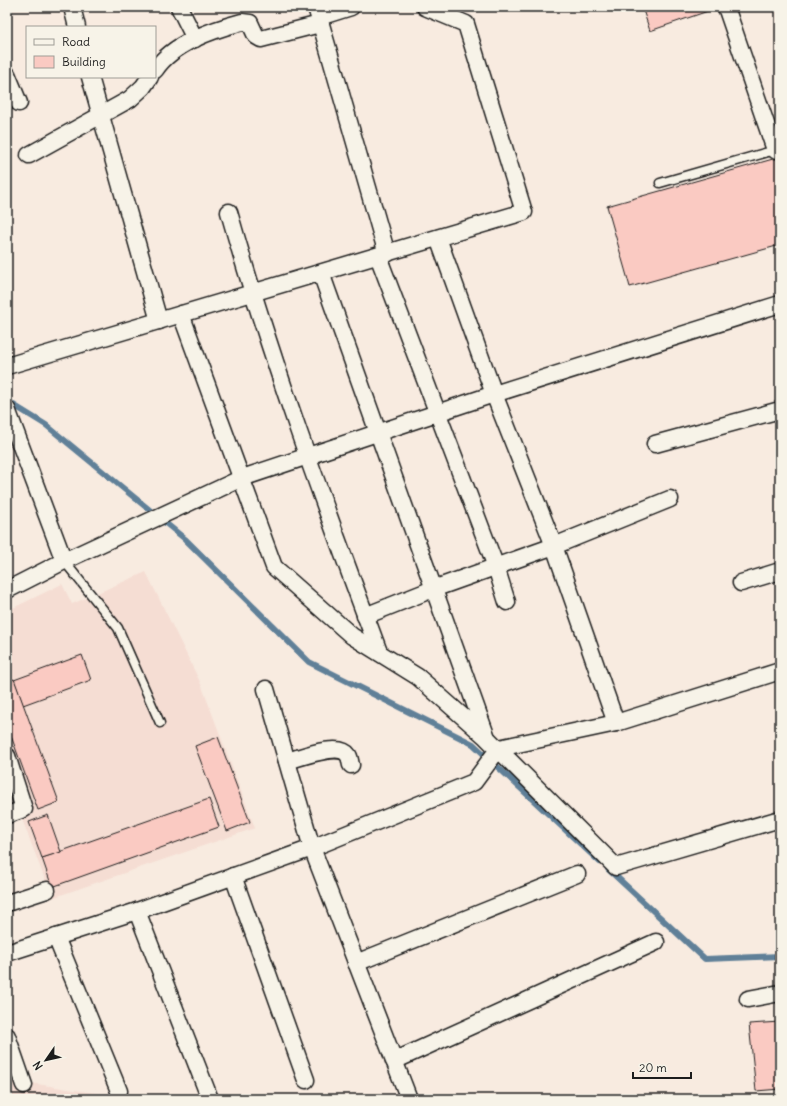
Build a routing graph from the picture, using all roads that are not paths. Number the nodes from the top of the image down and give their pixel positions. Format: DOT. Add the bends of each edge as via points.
graph roads {
  1 [pos="72,7"];
  2 [pos="179,7"];
  3 [pos="351,7"];
  4 [pos="425,7"];
  5 [pos="726,7"];
  6 [pos="318,16"];
  7 [pos="77,26"];
  8 [pos="195,39"];
  9 [pos="156,69"];
  10 [pos="7,74"];
  11 [pos="90,78"];
  12 [pos="149,78"];
  13 [pos="20,103"];
  14 [pos="100,115"];
  15 [pos="778,149"];
  16 [pos="29,155"];
  17 [pos="660,182"];
  18 [pos="229,212"];
  19 [pos="438,238"];
  20 [pos="382,255"];
  21 [pos="321,273"];
  22 [pos="252,293"];
  23 [pos="780,304"];
  24 [pos="181,314"];
  25 [pos="159,321"];
  26 [pos="7,366"];
  27 [pos="494,394"];
  28 [pos="7,409"];
  29 [pos="780,410"];
  30 [pos="438,413"];
  31 [pos="377,433"];
  32 [pos="655,444"];
  33 [pos="307,456"];
  34 [pos="242,478"];
  35 [pos="670,499"];
  36 [pos="554,546"];
  37 [pos="64,561"];
  38 [pos="496,567"];
  39 [pos="780,571"];
  40 [pos="741,583"];
  41 [pos="433,589"];
  42 [pos="7,590"];
  43 [pos="507,602"];
  44 [pos="365,616"];
  45 [pos="379,652"];
  46 [pos="780,671"];
  47 [pos="266,689"];
  48 [pos="616,723"];
  49 [pos="160,724"];
  50 [pos="486,737"];
  51 [pos="497,750"];
  52 [pos="7,756"];
  53 [pos="287,762"];
  54 [pos="351,765"];
  55 [pos="7,815"];
  56 [pos="780,819"];
  57 [pos="312,848"];
  58 [pos="577,874"];
  59 [pos="233,876"];
  60 [pos="46,890"];
  61 [pos="7,903"];
  62 [pos="137,911"];
  63 [pos="56,937"];
  64 [pos="656,942"];
  65 [pos="7,953"];
  66 [pos="356,963"];
  67 [pos="780,993"];
  68 [pos="748,999"];
  69 [pos="7,1036"];
  70 [pos="394,1061"];
  71 [pos="306,1080"];
  72 [pos="24,1085"];
  73 [pos="119,1091"];
  74 [pos="210,1099"];
  75 [pos="408,1099"];
  1 -- 7 [label="street"];
  2 -- 8 [label="street"];
  3 -- 6 [label="street"];
  4 -- 19 [label="street" via="466,24 524,212"];
  5 -- 15 [label="street"];
  6 -- 8 [label="street" via="261,39 246,21"];
  6 -- 20 [label="street"];
  8 -- 9 [label="street" via="173,50"];
  10 -- 13 [label="street"];
  11 -- 14 [label="street"];
  12 -- 14 [label="street" via="136,95"];
  14 -- 16 [label="street"];
  14 -- 25 [label="street"];
  15 -- 17 [label="lane"];
  18 -- 22 [label="street"];
  19 -- 20 [label="street"];
  19 -- 27 [label="street"];
  20 -- 21 [label="street"];
  20 -- 30 [label="street"];
  21 -- 22 [label="street"];
  21 -- 31 [label="street"];
  22 -- 24 [label="street"];
  22 -- 33 [label="street"];
  23 -- 27 [label="street"];
  24 -- 25 [label="street"];
  24 -- 34 [label="street"];
  25 -- 26 [label="street"];
  27 -- 30 [label="street"];
  27 -- 36 [label="street"];
  28 -- 37 [label="street"];
  29 -- 32 [label="street"];
  30 -- 31 [label="street"];
  30 -- 38 [label="street"];
  31 -- 33 [label="street"];
  31 -- 41 [label="street"];
  33 -- 34 [label="street"];
  33 -- 44 [label="street"];
  34 -- 37 [label="street"];
  34 -- 45 [label="street" via="274,567 352,636"];
  35 -- 36 [label="street"];
  36 -- 38 [label="street"];
  36 -- 48 [label="street"];
  37 -- 42 [label="street"];
  37 -- 49 [label="lane" via="118,628"];
  38 -- 41 [label="street"];
  38 -- 43 [label="street"];
  39 -- 40 [label="street"];
  41 -- 44 [label="street"];
  41 -- 50 [label="street"];
  44 -- 45 [label="street"];
  45 -- 50 [label="street" via="418,677"];
  46 -- 48 [label="street"];
  47 -- 53 [label="street"];
  48 -- 51 [label="street"];
  50 -- 51 [label="street"];
  51 -- 56 [label="street" via="616,867"];
  51 -- 57 [label="street" via="474,782"];
  52 -- 55 [label="street" via="24,808"];
  53 -- 54 [label="street" via="332,750 343,751 348,755"];
  53 -- 57 [label="street"];
  57 -- 59 [label="street"];
  57 -- 66 [label="street"];
  58 -- 66 [label="street"];
  59 -- 62 [label="street"];
  59 -- 71 [label="street"];
  60 -- 61 [label="street"];
  62 -- 63 [label="street"];
  62 -- 74 [label="street"];
  63 -- 65 [label="street"];
  63 -- 73 [label="street"];
  64 -- 70 [label="street"];
  66 -- 70 [label="street"];
  67 -- 68 [label="street"];
  69 -- 72 [label="street"];
  70 -- 75 [label="street"];
}
